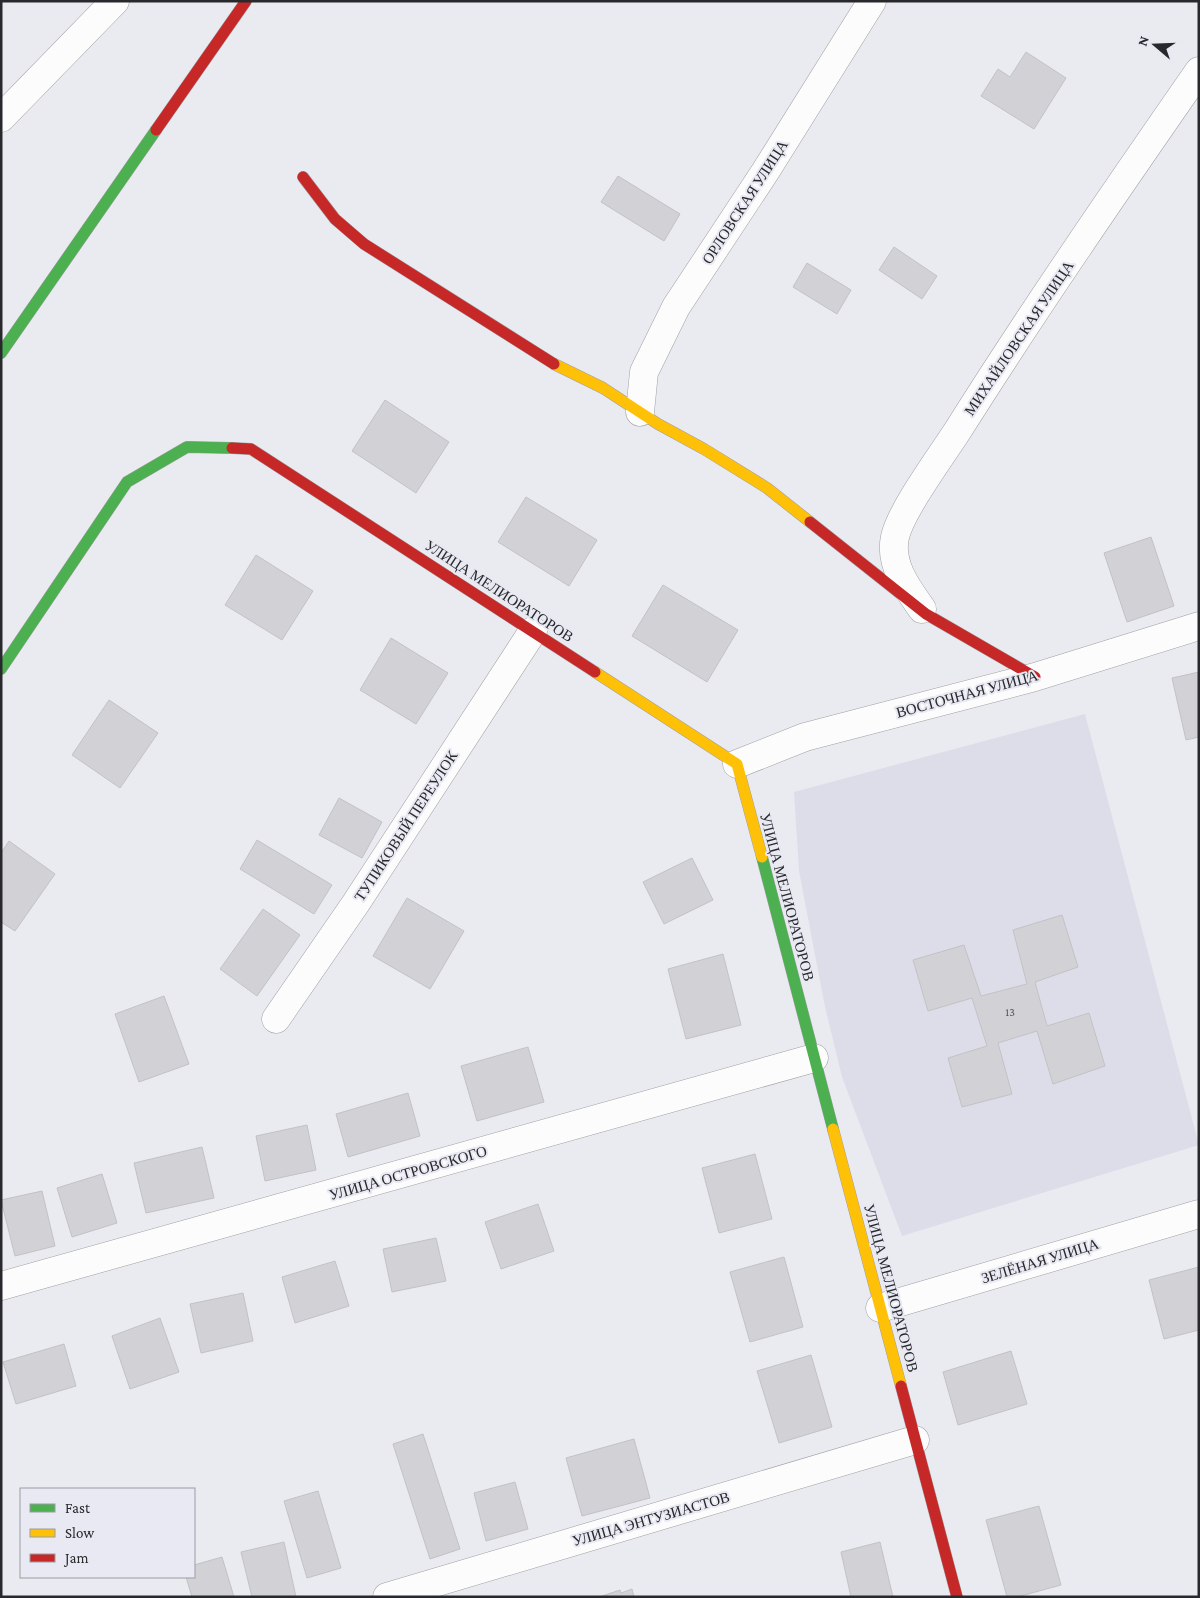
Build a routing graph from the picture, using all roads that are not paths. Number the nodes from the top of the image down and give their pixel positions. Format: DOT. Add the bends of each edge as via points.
graph roads {
  1 [pos="115,1"];
  2 [pos="246,1"];
  3 [pos="872,1"];
  4 [pos="1199,71"];
  5 [pos="1,118"];
  6 [pos="303,177"];
  7 [pos="1,353"];
  8 [pos="640,412"];
  9 [pos="926,614"];
  10 [pos="1199,626"];
  11 [pos="533,632"];
  12 [pos="1,669"];
  13 [pos="1035,676"];
  14 [pos="737,764"];
  15 [pos="276,1018"];
  16 [pos="814,1058"];
  17 [pos="1199,1214"];
  18 [pos="1,1286"];
  19 [pos="880,1308"];
  20 [pos="915,1440"];
  21 [pos="387,1597"];
  22 [pos="957,1597"];
  1 -- 5 [label="street"];
  2 -- 7 [label="street"];
  3 -- 8 [label="street, ОРЛОВСКАЯ УЛИЦА" via="676,307 644,372"];
  4 -- 9 [label="street, МИХАЙЛОВСКАЯ УЛИЦА" via="986,386 909,507 895,537 894,560 907,588"];
  6 -- 8 [label="street" via="334,219 364,244 557,366 603,388"];
  8 -- 9 [label="street" via="767,488"];
  9 -- 13 [label="street"];
  10 -- 13 [label="street, ВОСТОЧНАЯ УЛИЦА"];
  11 -- 12 [label="street, УЛИЦА МЕЛИОРАТОРОВ" via="251,449 187,447 127,482"];
  11 -- 14 [label="street, УЛИЦА МЕЛИОРАТОРОВ"];
  11 -- 15 [label="street, ТУПИКОВЫЙ ПЕРЕУЛОК" via="356,903"];
  13 -- 14 [label="street, ВОСТОЧНАЯ УЛИЦА" via="805,737"];
  14 -- 16 [label="street, УЛИЦА МЕЛИОРАТОРОВ"];
  16 -- 18 [label="street, УЛИЦА ОСТРОВСКОГО"];
  16 -- 19 [label="street, УЛИЦА МЕЛИОРАТОРОВ"];
  17 -- 19 [label="street, ЗЕЛЁНАЯ УЛИЦА"];
  19 -- 20 [label="street, УЛИЦА МЕЛИОРАТОРОВ"];
  20 -- 21 [label="street, УЛИЦА ЭНТУЗИАСТОВ"];
  20 -- 22 [label="street, УЛИЦА МЕЛИОРАТОРОВ"];
}
